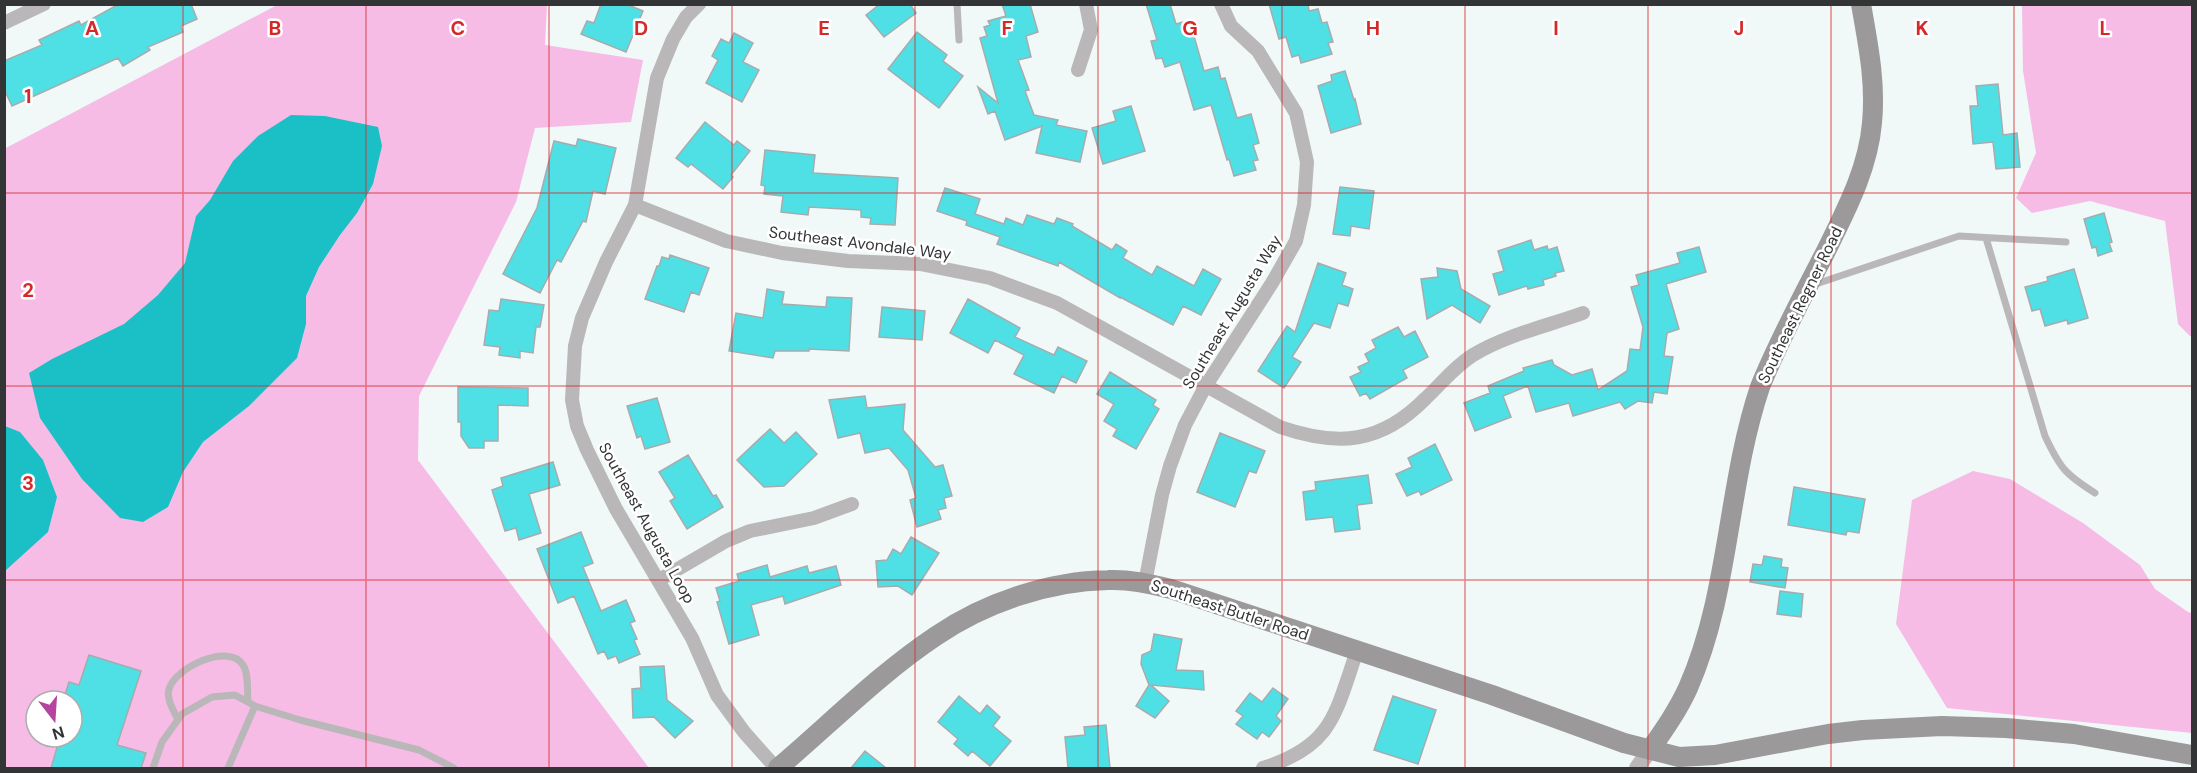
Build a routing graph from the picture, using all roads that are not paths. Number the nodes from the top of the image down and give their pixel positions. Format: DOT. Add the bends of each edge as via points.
graph roads {
  1 [pos="44,4"];
  2 [pos="699,4"];
  3 [pos="957,4"];
  4 [pos="1086,4"];
  5 [pos="1221,4"];
  6 [pos="1861,4"];
  7 [pos="4,23"];
  8 [pos="959,40"];
  9 [pos="1078,70"];
  10 [pos="635,205"];
  11 [pos="1986,238"];
  12 [pos="2066,242"];
  13 [pos="1808,287"];
  14 [pos="1583,313"];
  15 [pos="1205,387"];
  16 [pos="2095,493"];
  17 [pos="852,504"];
  18 [pos="659,580"];
  19 [pos="1145,583"];
  20 [pos="1357,651"];
  21 [pos="251,704"];
  22 [pos="178,720"];
  23 [pos="1650,750"];
  24 [pos="2193,755"];
  25 [pos="153,768"];
  26 [pos="228,768"];
  27 [pos="454,768"];
  28 [pos="777,768"];
  29 [pos="1263,768"];
  30 [pos="1637,768"];
  1 -- 7 [label="street"];
  2 -- 10 [label="street, Southeast Augusta Loop" via="673,39 657,78"];
  3 -- 8 [label="lane"];
  4 -- 9 [label="street" via="1091,30"];
  5 -- 15 [label="street, Southeast Augusta Way" via="1232,26 1258,51 1296,113 1307,162 1296,241"];
  6 -- 13 [label="main road, Southeast Regner Road" via="1873,89 1869,143 1857,184"];
  10 -- 15 [label="street, Southeast Avondale Way" via="726,241 782,253 920,264 990,278 1057,303"];
  10 -- 18 [label="street, Southeast Augusta Loop" via="582,318 575,346 572,400 587,450 616,509"];
  11 -- 12 [label="lane"];
  11 -- 13 [label="lane" via="1959,237"];
  11 -- 16 [label="lane" via="2045,436 2070,477"];
  13 -- 23 [label="main road, Southeast Regner Road" via="1770,363 1750,416 1714,606 1696,669"];
  14 -- 15 [label="street, Southeast Avondale Way" via="1489,346 1446,376 1400,422 1364,436 1341,440 1306,436 1280,427"];
  15 -- 19 [label="street, Southeast Augusta Way" via="1170,466"];
  17 -- 18 [label="street" via="814,518 726,540"];
  18 -- 28 [label="street, Southeast Augusta Loop" via="692,638 717,695"];
  19 -- 20 [label="main road, Southeast Butler Road"];
  19 -- 28 [label="main road, Southeast Butler Road" via="1108,580 1065,585 1018,597 963,619 905,659"];
  20 -- 23 [label="main road, Southeast Butler Road"];
  20 -- 29 [label="street" via="1336,710 1322,735 1304,752"];
  21 -- 22 [label="lane" via="235,695 212,697"];
  21 -- 22 [label="lane" via="244,665 237,659 219,656 185,669 174,680 169,699"];
  21 -- 26 [label="lane"];
  21 -- 27 [label="lane" via="419,750"];
  22 -- 25 [label="lane" via="162,742"];
  23 -- 24 [label="main road, Southeast Butler Road" via="1697,757 1839,733 1941,726 2074,734"];
  23 -- 30 [label="street, Southeast Regner Road"];
}
